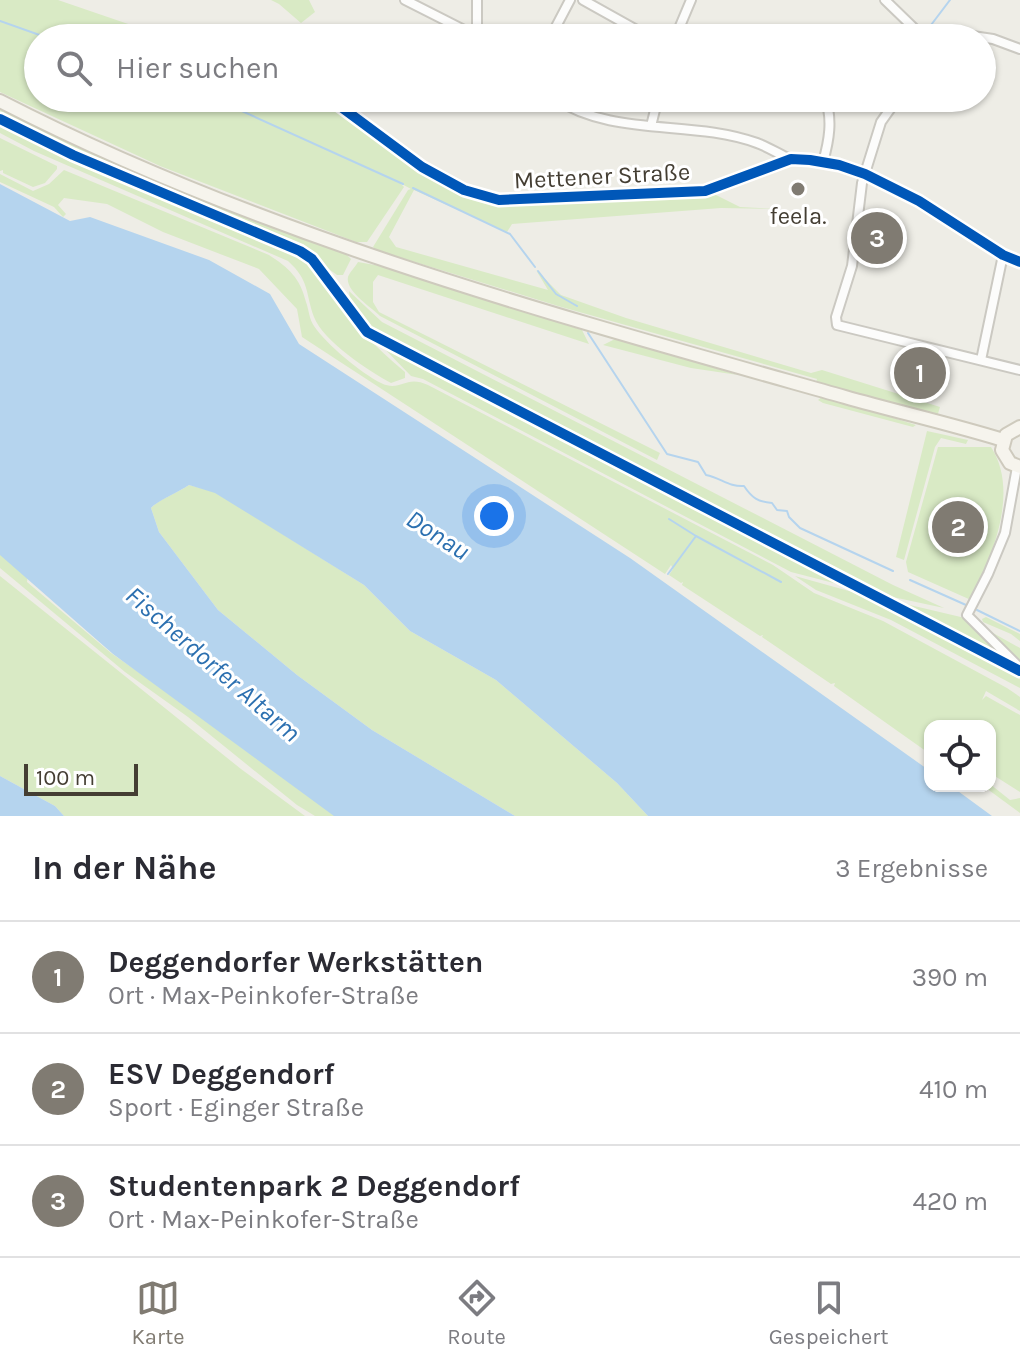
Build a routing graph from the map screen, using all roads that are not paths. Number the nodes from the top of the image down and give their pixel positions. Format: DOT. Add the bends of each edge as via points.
graph roads {
  1 [pos="405,0"];
  2 [pos="477,0"];
  3 [pos="570,0"];
  4 [pos="583,0"];
  5 [pos="691,0"];
  6 [pos="885,0"];
  7 [pos="453,24"];
  8 [pos="478,24"];
  9 [pos="557,24"];
  10 [pos="626,24"];
  11 [pos="681,24"];
  12 [pos="910,24"];
  13 [pos="996,42"];
  14 [pos="1020,49"];
  15 [pos="0,101"];
  16 [pos="348,112"];
  17 [pos="581,112"];
  18 [pos="654,112"];
  19 [pos="830,112"];
  20 [pos="888,112"];
  21 [pos="651,126"];
  22 [pos="791,159"];
  23 [pos="823,162"];
  24 [pos="865,174"];
  25 [pos="1003,255"];
  26 [pos="1020,262"];
  27 [pos="981,360"];
  28 [pos="1020,370"];
  29 [pos="1020,427"];
  30 [pos="1003,440"];
  31 [pos="1018,467"];
  32 [pos="1020,668"];
  1 -- 7 [label="street"];
  2 -- 8 [label="street"];
  3 -- 9 [label="street"];
  4 -- 10 [label="street"];
  5 -- 11 [label="street"];
  6 -- 12 [label="street"];
  13 -- 14 [label="street"];
  15 -- 30 [label="main road" via="234,207 360,253"];
  16 -- 22 [label="street, Mettener Straße" via="422,167 464,190 499,200 705,191"];
  17 -- 21 [label="street" via="614,123"];
  18 -- 21 [label="street"];
  19 -- 23 [label="street"];
  20 -- 24 [label="street"];
  21 -- 22 [label="street" via="756,142"];
  22 -- 23 [label="street, Mettener Straße"];
  23 -- 24 [label="street, Mettener Straße"];
  24 -- 25 [label="street, Mettener Straße" via="945,216"];
  24 -- 27 [label="street" via="837,325"];
  25 -- 26 [label="street, Mettener Straße"];
  25 -- 27 [label="street"];
  27 -- 28 [label="street"];
  29 -- 30 [label="main road"];
  30 -- 31 [label="main road" via="1005,457"];
  31 -- 32 [label="street" via="1005,533 967,615"];
}
